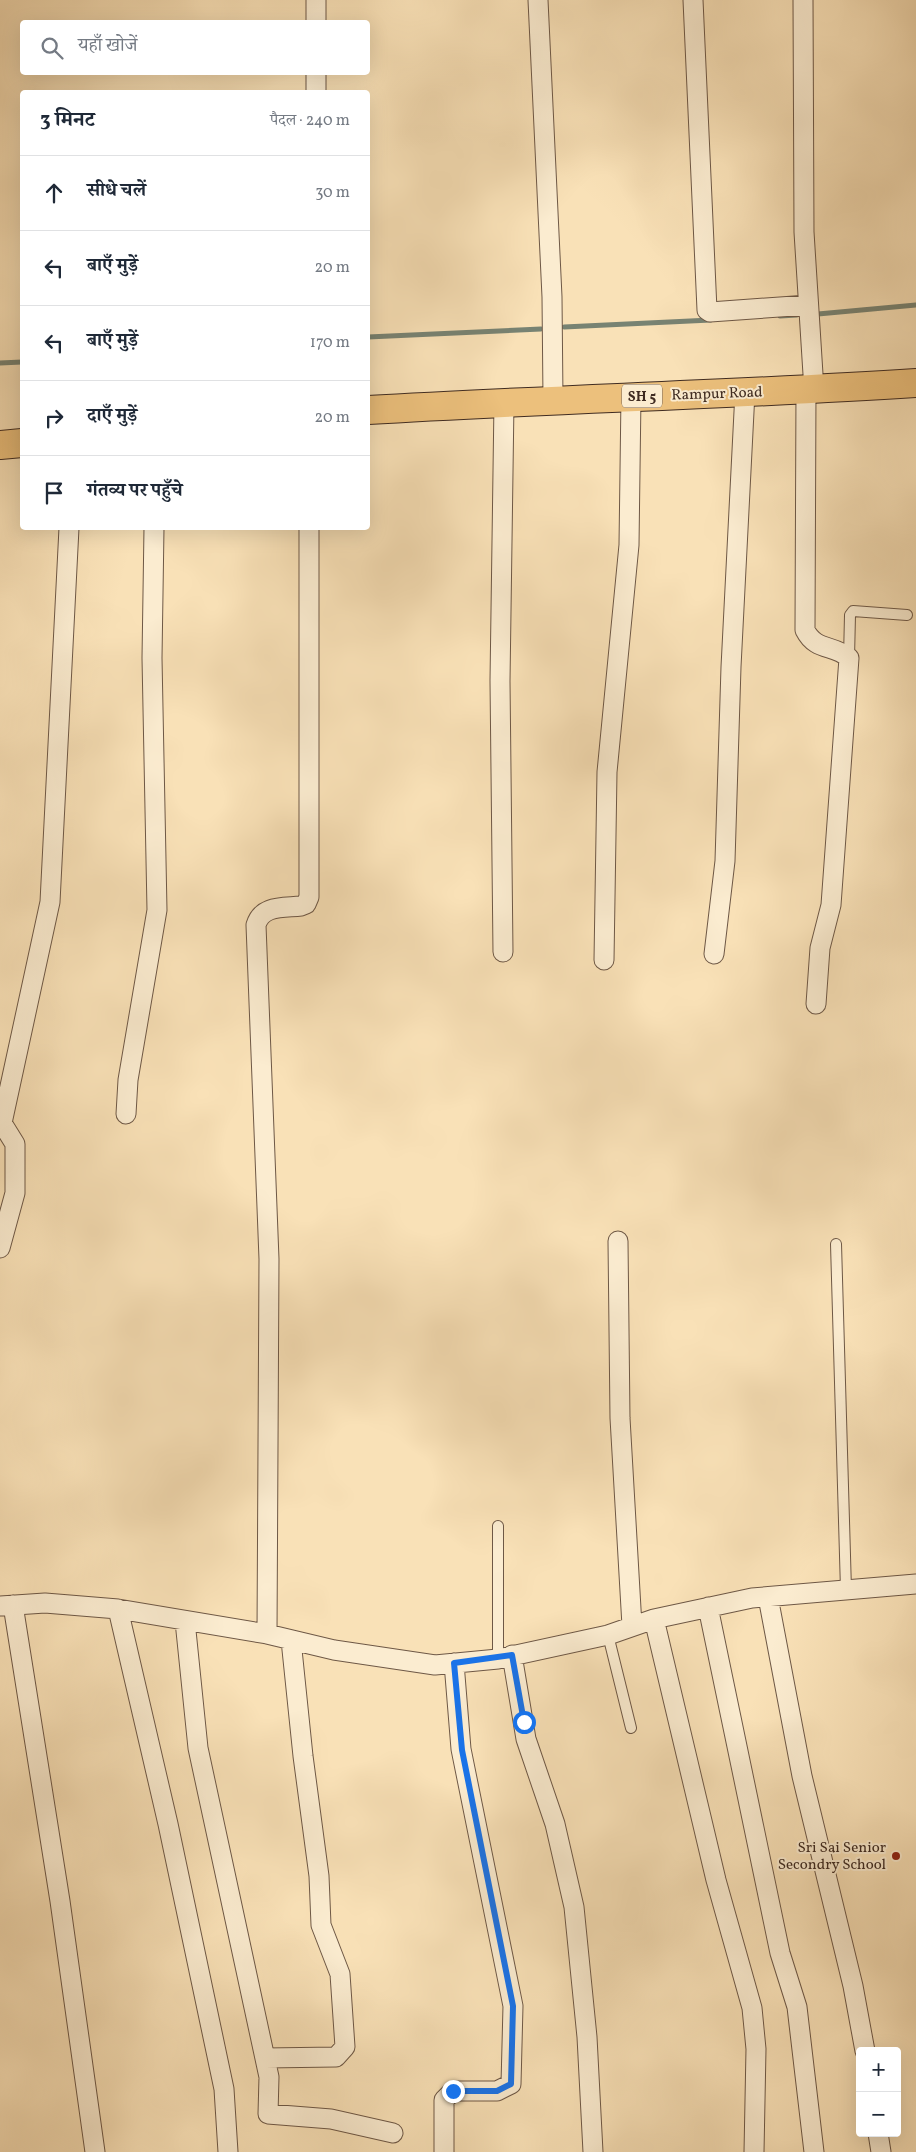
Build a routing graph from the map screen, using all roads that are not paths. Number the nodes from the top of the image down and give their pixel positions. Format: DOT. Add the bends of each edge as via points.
graph roads {
  1 [pos="316,0"];
  2 [pos="538,0"];
  3 [pos="693,0"];
  4 [pos="803,0"];
  5 [pos="316,20"];
  6 [pos="316,75"];
  7 [pos="316,90"];
  8 [pos="808,305"];
  9 [pos="916,383"];
  10 [pos="810,390"];
  11 [pos="745,392"];
  12 [pos="631,396"];
  13 [pos="553,399"];
  14 [pos="504,402"];
  15 [pos="370,410"];
  16 [pos="20,443"];
  17 [pos="0,445"];
  18 [pos="69,530"];
  19 [pos="154,530"];
  20 [pos="309,530"];
  21 [pos="906,615"];
  22 [pos="849,658"];
  23 [pos="504,952"];
  24 [pos="714,954"];
  25 [pos="604,960"];
  26 [pos="816,1004"];
  27 [pos="126,1114"];
  28 [pos="1,1123"];
  29 [pos="618,1241"];
  30 [pos="836,1244"];
  31 [pos="0,1248"];
  32 [pos="498,1526"];
  33 [pos="915,1587"];
  34 [pos="846,1590"];
  35 [pos="768,1597"];
  36 [pos="6,1605"];
  37 [pos="708,1607"];
  38 [pos="118,1610"];
  39 [pos="654,1619"];
  40 [pos="185,1621"];
  41 [pos="632,1626"];
  42 [pos="267,1634"];
  43 [pos="608,1635"];
  44 [pos="291,1640"];
  45 [pos="505,1657"];
  46 [pos="454,1663"];
  47 [pos="631,1728"];
  48 [pos="864,2047"];
  49 [pos="265,2058"];
  50 [pos="393,2134"];
  51 [pos="879,2137"];
  52 [pos="95,2152"];
  53 [pos="228,2152"];
  54 [pos="444,2152"];
  55 [pos="593,2152"];
  56 [pos="754,2152"];
  57 [pos="814,2152"];
  58 [pos="881,2152"];
  1 -- 5 [label="street"];
  2 -- 13 [label="street" via="552,297"];
  3 -- 8 [label="street" via="707,310"];
  4 -- 8 [label="street" via="804,232"];
  6 -- 7 [label="street"];
  8 -- 10 [label="street"];
  9 -- 10 [label="main road, Rampur Road / SH 5"];
  10 -- 11 [label="main road, Rampur Road / SH 5"];
  10 -- 22 [label="street" via="805,630 815,644 844,653"];
  11 -- 12 [label="main road, Rampur Road / SH 5"];
  11 -- 24 [label="street" via="730,667 725,861"];
  12 -- 13 [label="main road, Rampur Road / SH 5"];
  12 -- 25 [label="street" via="629,545 607,772"];
  13 -- 14 [label="main road, Rampur Road / SH 5"];
  14 -- 15 [label="main road, Rampur Road / SH 5"];
  14 -- 23 [label="street" via="500,681"];
  16 -- 17 [label="main road"];
  18 -- 28 [label="street" via="50,902"];
  19 -- 27 [label="street" via="152,658 157,910 128,1080"];
  20 -- 42 [label="street" via="309,897 301,906 267,910 259,916 256,925 269,1259"];
  21 -- 22 [label="lane" via="853,611 850,615"];
  22 -- 26 [label="street" via="831,905 820,948"];
  28 -- 31 [label="street" via="15,1144 15,1193"];
  29 -- 41 [label="street" via="620,1418"];
  30 -- 34 [label="lane"];
  32 -- 45 [label="lane"];
  33 -- 34 [label="street"];
  34 -- 35 [label="street"];
  35 -- 37 [label="street"];
  35 -- 48 [label="street" via="802,1776"];
  36 -- 38 [label="street" via="45,1603"];
  36 -- 52 [label="street" via="60,1901"];
  37 -- 39 [label="street"];
  37 -- 57 [label="street" via="780,1953 797,2007"];
  38 -- 40 [label="street"];
  38 -- 53 [label="street" via="168,1824 224,2089"];
  39 -- 41 [label="street"];
  39 -- 56 [label="street" via="716,1880 752,2008 756,2049"];
  40 -- 42 [label="street"];
  40 -- 49 [label="street" via="198,1748"];
  41 -- 43 [label="street"];
  42 -- 44 [label="street"];
  43 -- 45 [label="street"];
  43 -- 47 [label="lane"];
  44 -- 46 [label="street" via="435,1665"];
  44 -- 49 [label="street" via="319,1876 321,1926 340,1974 345,2047 336,2057"];
  45 -- 46 [label="street"];
  45 -- 55 [label="street" via="526,1739 555,1824 574,1907 587,2038"];
  46 -- 54 [label="street" via="462,1750 513,2006 511,2084 497,2091 453,2091 444,2100"];
  49 -- 50 [label="street" via="269,2077 268,2114 331,2119"];
  51 -- 58 [label="street"];
}
